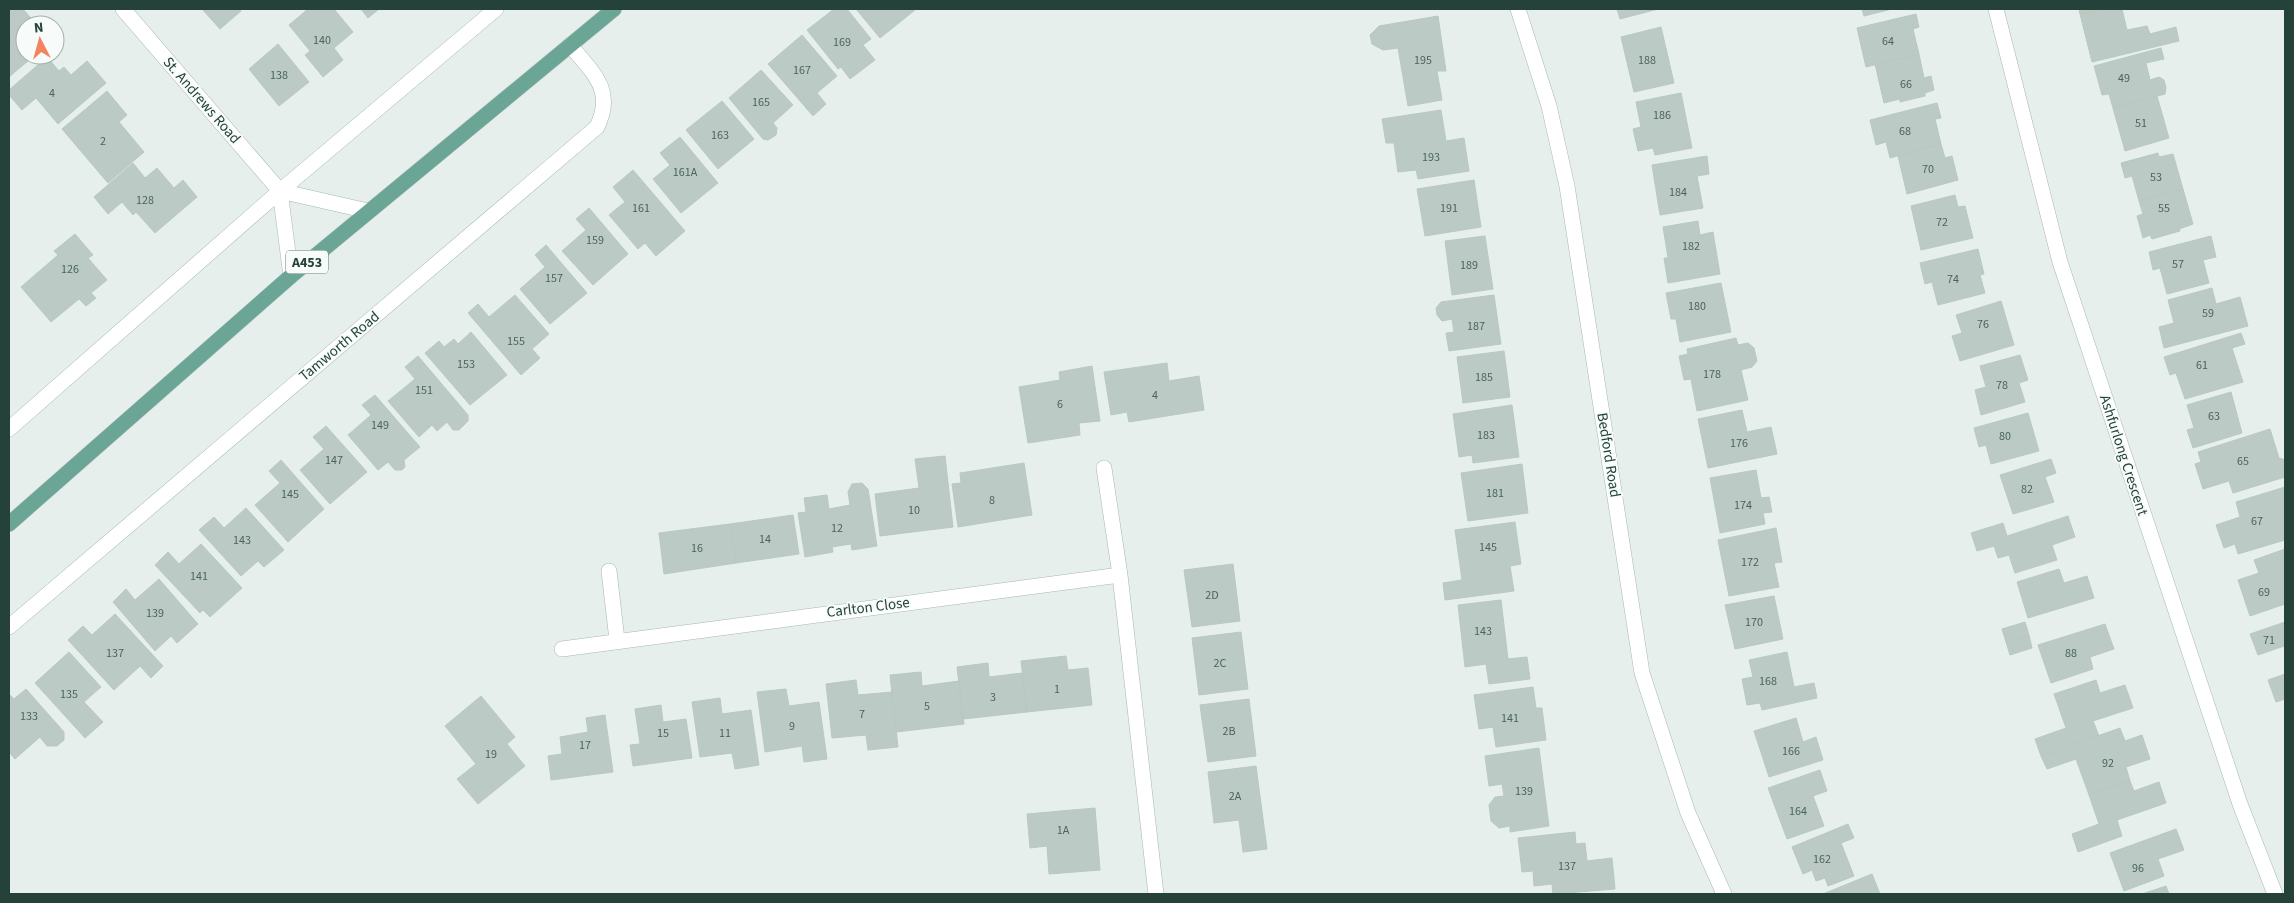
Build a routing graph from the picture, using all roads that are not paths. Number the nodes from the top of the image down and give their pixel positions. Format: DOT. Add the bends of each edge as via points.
graph roads {
  1 [pos="123,9"];
  2 [pos="496,9"];
  3 [pos="614,9"];
  4 [pos="1518,9"];
  5 [pos="1996,9"];
  6 [pos="570,44"];
  7 [pos="280,191"];
  8 [pos="368,211"];
  9 [pos="291,276"];
  10 [pos="9,429"];
  11 [pos="1104,468"];
  12 [pos="9,524"];
  13 [pos="609,571"];
  14 [pos="1120,575"];
  15 [pos="9,628"];
  16 [pos="616,640"];
  17 [pos="562,648"];
  18 [pos="1156,894"];
  19 [pos="1724,894"];
  20 [pos="2275,894"];
  1 -- 7 [label="street, St. Andrews Road"];
  2 -- 7 [label="street"];
  3 -- 6 [label="main road, A453"];
  4 -- 19 [label="street, Bedford Road" via="1549,106 1567,186 1642,673 1688,813"];
  5 -- 20 [label="street, Ashfurlong Crescent" via="2060,262 2237,794"];
  6 -- 8 [label="main road, A453"];
  6 -- 15 [label="street, Tamworth Road" via="594,74 604,95 604,112 596,127"];
  7 -- 8 [label="street"];
  7 -- 9 [label="street"];
  7 -- 10 [label="street"];
  8 -- 9 [label="main road, A453"];
  9 -- 12 [label="main road, A453"];
  11 -- 14 [label="street"];
  13 -- 16 [label="street"];
  14 -- 16 [label="street, Carlton Close"];
  14 -- 18 [label="street"];
  16 -- 17 [label="street, Carlton Close"];
}
